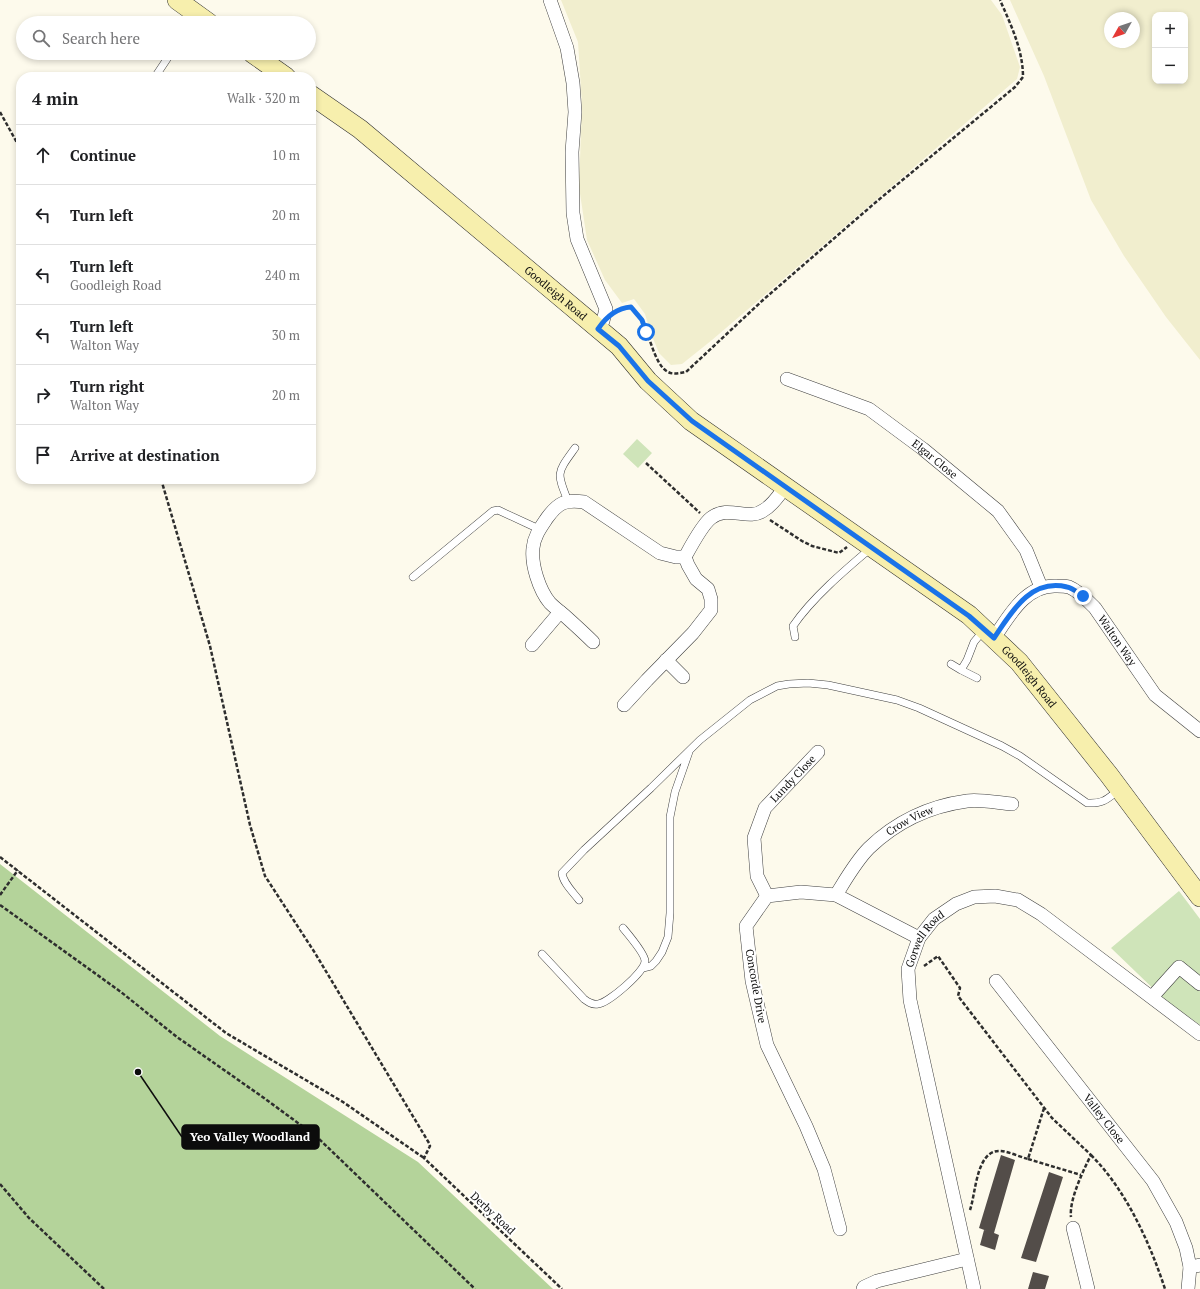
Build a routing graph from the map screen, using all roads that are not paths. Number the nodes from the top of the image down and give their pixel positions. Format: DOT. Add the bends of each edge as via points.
graph roads {
  1 [pos="177,0"];
  2 [pos="550,0"];
  3 [pos="195,16"];
  4 [pos="166,60"];
  5 [pos="262,60"];
  6 [pos="158,72"];
  7 [pos="279,72"];
  8 [pos="316,98"];
  9 [pos="601,325"];
  10 [pos="787,379"];
  11 [pos="575,448"];
  12 [pos="785,488"];
  13 [pos="568,501"];
  14 [pos="539,530"];
  15 [pos="864,543"];
  16 [pos="685,557"];
  17 [pos="413,577"];
  18 [pos="1041,587"];
  19 [pos="560,612"];
  20 [pos="989,634"];
  21 [pos="795,637"];
  22 [pos="594,642"];
  23 [pos="532,645"];
  24 [pos="666,660"];
  25 [pos="951,664"];
  26 [pos="961,670"];
  27 [pos="683,677"];
  28 [pos="976,678"];
  29 [pos="624,705"];
  30 [pos="1200,730"];
  31 [pos="689,751"];
  32 [pos="818,752"];
  33 [pos="1120,789"];
  34 [pos="1012,804"];
  35 [pos="836,895"];
  36 [pos="767,896"];
  37 [pos="1200,896"];
  38 [pos="579,900"];
  39 [pos="623,928"];
  40 [pos="919,938"];
  41 [pos="542,954"];
  42 [pos="643,968"];
  43 [pos="996,981"];
  44 [pos="1200,984"];
  45 [pos="1152,997"];
  46 [pos="1200,1034"];
  47 [pos="1073,1228"];
  48 [pos="840,1229"];
  49 [pos="967,1259"];
  50 [pos="1195,1266"];
  51 [pos="863,1289"];
  52 [pos="974,1289"];
  53 [pos="1088,1289"];
  54 [pos="1188,1289"];
  1 -- 3 [label="street"];
  2 -- 9 [label="street" via="567,48 573,83 573,213 577,239 606,309"];
  4 -- 6 [label="lane"];
  5 -- 7 [label="street"];
  8 -- 9 [label="street, Goodleigh Road" via="360,129"];
  9 -- 12 [label="street, Goodleigh Road" via="648,381 692,421"];
  10 -- 18 [label="street, Elgar Close" via="869,409 923,449 998,511 1026,550"];
  11 -- 13 [label="lane" via="561,467 560,474 560,483"];
  12 -- 15 [label="street, Goodleigh Road"];
  12 -- 16 [label="street" via="770,506 755,514 730,511 719,514 709,521"];
  13 -- 14 [label="street" via="554,508"];
  13 -- 16 [label="street" via="584,502 660,553"];
  14 -- 17 [label="lane" via="498,510 493,511"];
  14 -- 19 [label="street" via="533,547 536,570 542,592"];
  15 -- 20 [label="street, Goodleigh Road" via="969,616"];
  15 -- 21 [label="lane" via="797,619 793,626"];
  16 -- 24 [label="street" via="696,579 708,589 711,599 710,610"];
  18 -- 20 [label="street" via="1021,600"];
  18 -- 30 [label="street, Walton Way" via="1068,587 1083,596 1095,608 1155,695"];
  19 -- 22 [label="street"];
  19 -- 23 [label="street"];
  20 -- 26 [label="lane" via="974,642"];
  20 -- 33 [label="street, Goodleigh Road" via="1019,662"];
  24 -- 27 [label="street"];
  24 -- 29 [label="street"];
  25 -- 26 [label="lane"];
  26 -- 28 [label="lane"];
  31 -- 33 [label="lane" via="735,711 762,693 777,686 808,683 897,700 919,708 1020,756 1087,803 1097,804"];
  31 -- 38 [label="lane" via="562,873 565,882"];
  31 -- 42 [label="lane" via="675,792 670,817 668,937 656,961 651,966"];
  32 -- 36 [label="street, Lundy Close" via="765,808 754,838 757,876"];
  33 -- 37 [label="street, Goodleigh Road"];
  34 -- 35 [label="street, Crow View" via="968,801 915,815 897,825 869,848"];
  35 -- 36 [label="street" via="801,892"];
  35 -- 40 [label="street"];
  36 -- 48 [label="street, Concorde Drive" via="746,926 752,981 767,1045 824,1169"];
  39 -- 42 [label="lane" via="643,955"];
  40 -- 45 [label="street, Gorwell Road" via="934,919 956,904 974,897 995,896 1018,900 1041,914"];
  40 -- 49 [label="street, Gorwell Road" via="908,969 910,1000"];
  41 -- 42 [label="lane" via="584,999 596,1005 614,995"];
  43 -- 50 [label="street, Valley Close" via="1153,1181 1176,1222"];
  44 -- 45 [label="street" via="1179,967"];
  45 -- 46 [label="street, Gorwell Road"];
  47 -- 53 [label="street"];
  49 -- 51 [label="street" via="877,1281"];
  49 -- 52 [label="street, Gorwell Road"];
  50 -- 54 [label="street, Valley Close"];
}
